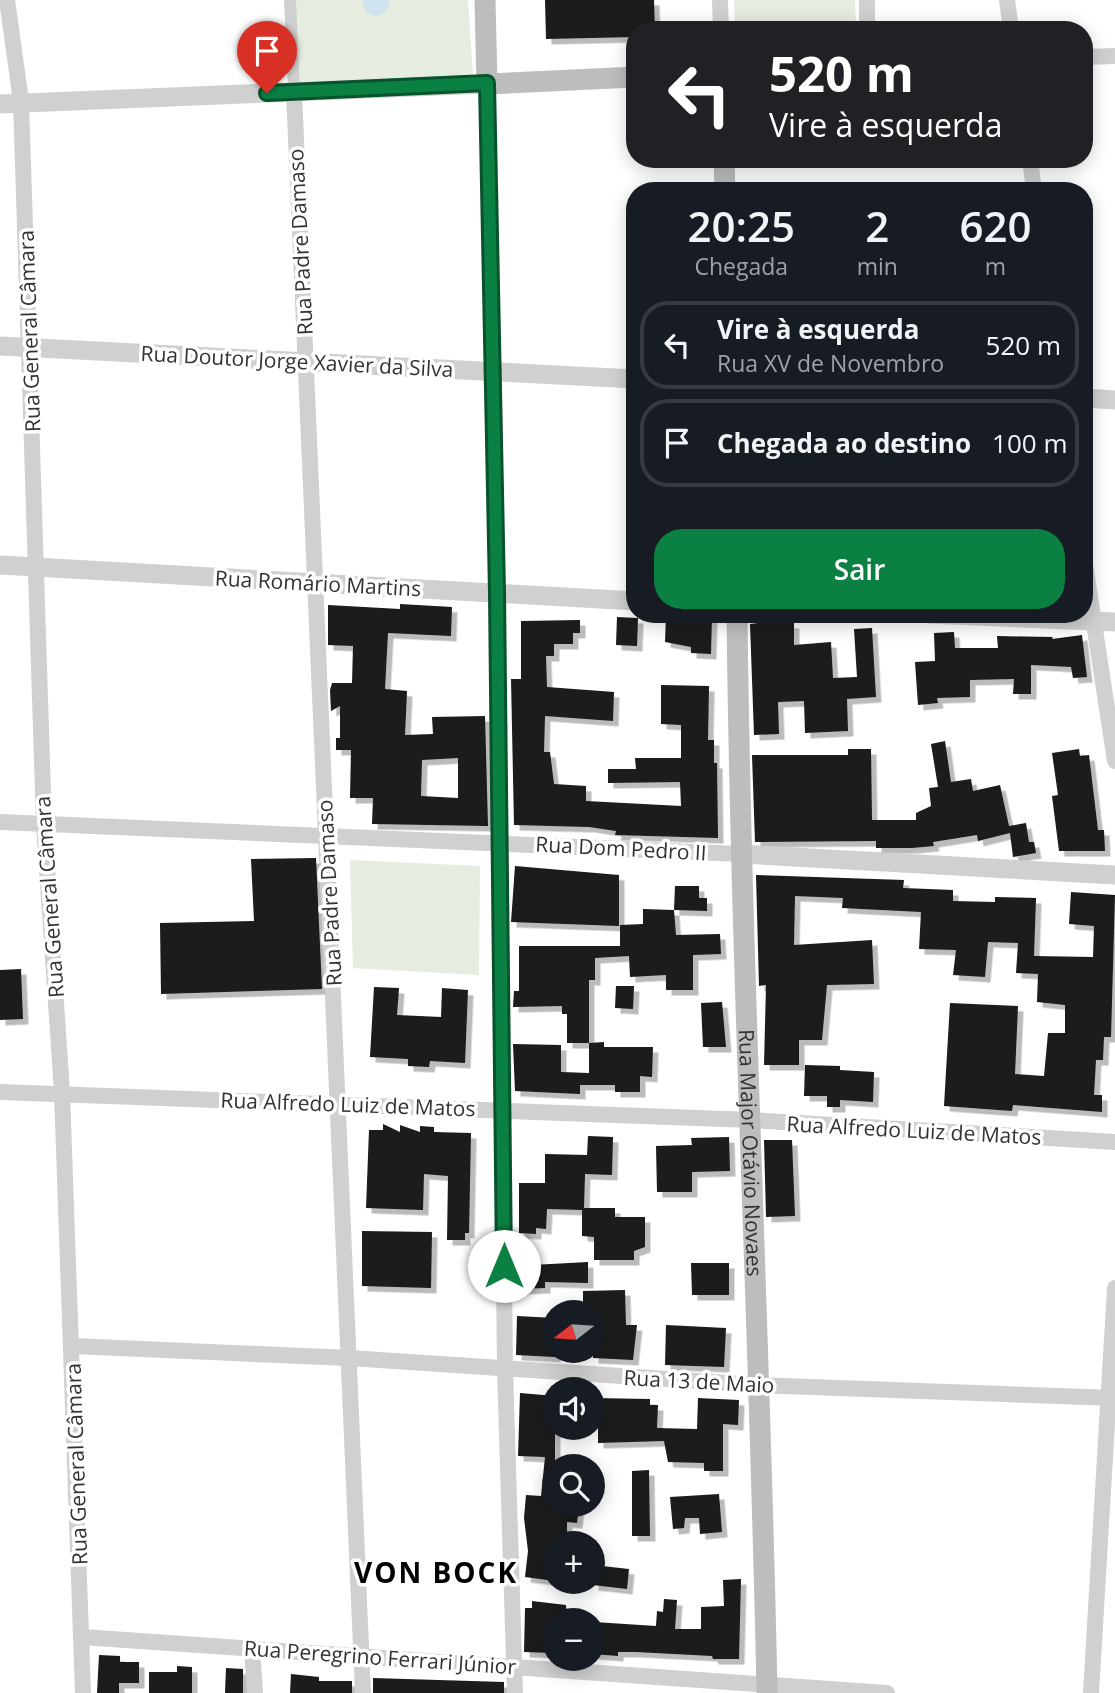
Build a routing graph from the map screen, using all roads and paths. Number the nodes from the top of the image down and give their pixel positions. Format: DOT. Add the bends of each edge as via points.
graph roads {
  1 [pos="7,0"];
  2 [pos="290,0"];
  3 [pos="485,0"];
  4 [pos="720,0"];
  5 [pos="867,0"];
  6 [pos="1007,0"];
  7 [pos="721,21"];
  8 [pos="867,21"];
  9 [pos="1010,21"];
  10 [pos="1115,56"];
  11 [pos="1093,57"];
  12 [pos="626,77"];
  13 [pos="487,83"];
  14 [pos="294,92"];
  15 [pos="21,101"];
  16 [pos="0,104"];
  17 [pos="0,346"];
  18 [pos="31,347"];
  19 [pos="306,362"];
  20 [pos="492,371"];
  21 [pos="626,378"];
  22 [pos="1093,399"];
  23 [pos="1115,400"];
  24 [pos="0,565"];
  25 [pos="34,567"];
  26 [pos="315,583"];
  27 [pos="497,593"];
  28 [pos="626,600"];
  29 [pos="1093,621"];
  30 [pos="1115,622"];
  31 [pos="737,623"];
  32 [pos="1115,761"];
  33 [pos="0,822"];
  34 [pos="44,824"];
  35 [pos="326,834"];
  36 [pos="498,842"];
  37 [pos="740,854"];
  38 [pos="1115,875"];
  39 [pos="0,1092"];
  40 [pos="62,1092"];
  41 [pos="338,1103"];
  42 [pos="502,1110"];
  43 [pos="751,1120"];
  44 [pos="1115,1142"];
  45 [pos="1115,1288"];
  46 [pos="73,1346"];
  47 [pos="349,1358"];
  48 [pos="505,1370"];
  49 [pos="758,1385"];
  50 [pos="1111,1398"];
  51 [pos="82,1637"];
  52 [pos="252,1647"];
  53 [pos="361,1656"];
  54 [pos="515,1667"];
  55 [pos="767,1689"];
  56 [pos="83,1693"];
  57 [pos="255,1693"];
  58 [pos="363,1693"];
  59 [pos="515,1693"];
  60 [pos="887,1693"];
  61 [pos="1091,1693"];
  1 -- 15 [label="street, Rua General Câmara"];
  2 -- 14 [label="street"];
  3 -- 13 [label="main road"];
  4 -- 7 [label="street"];
  5 -- 8 [label="street"];
  6 -- 9 [label="street"];
  10 -- 11 [label="street"];
  12 -- 13 [label="main road"];
  13 -- 14 [label="street"];
  13 -- 20 [label="street"];
  14 -- 15 [label="street"];
  14 -- 19 [label="street, Rua Padre Damaso"];
  15 -- 16 [label="street"];
  15 -- 18 [label="street, Rua General Câmara"];
  17 -- 18 [label="street, Rua Doutor Jorge Xavier da Silva"];
  18 -- 19 [label="street, Rua Doutor Jorge Xavier da Silva"];
  18 -- 25 [label="street, Rua General Câmara"];
  19 -- 20 [label="street, Rua Doutor Jorge Xavier da Silva"];
  19 -- 26 [label="street, Rua Padre Damaso"];
  20 -- 21 [label="street, Rua Doutor Jorge Xavier da Silva"];
  20 -- 27 [label="street"];
  22 -- 23 [label="street"];
  24 -- 25 [label="street, Rua Romário Martins"];
  25 -- 26 [label="street, Rua Romário Martins"];
  25 -- 34 [label="street, Rua General Câmara"];
  26 -- 27 [label="street, Rua Romário Martins"];
  26 -- 35 [label="street, Rua Padre Damaso"];
  27 -- 28 [label="street, Rua Romário Martins"];
  27 -- 36 [label="street"];
  29 -- 30 [label="street"];
  29 -- 32 [label="street"];
  31 -- 37 [label="main road, Rua Major Otávio Novaes"];
  33 -- 34 [label="street, Rua Dom Pedro II"];
  34 -- 35 [label="street, Rua Dom Pedro II"];
  34 -- 40 [label="street, Rua General Câmara"];
  35 -- 36 [label="street, Rua Dom Pedro II"];
  35 -- 41 [label="street, Rua Padre Damaso"];
  36 -- 37 [label="street, Rua Dom Pedro II"];
  36 -- 42 [label="street"];
  37 -- 38 [label="street, Rua Dom Pedro II"];
  37 -- 43 [label="main road, Rua Major Otávio Novaes"];
  39 -- 40 [label="street, Rua Alfredo Luiz de Matos"];
  40 -- 41 [label="street, Rua Alfredo Luiz de Matos"];
  40 -- 46 [label="street, Rua General Câmara"];
  41 -- 42 [label="street, Rua Alfredo Luiz de Matos"];
  41 -- 47 [label="street, Rua Padre Damaso"];
  42 -- 43 [label="street, Rua Alfredo Luiz de Matos"];
  42 -- 48 [label="street"];
  43 -- 44 [label="street, Rua Alfredo Luiz de Matos"];
  43 -- 49 [label="main road, Rua Major Otávio Novaes"];
  45 -- 50 [label="street"];
  46 -- 47 [label="street, Rua 13 de Maio"];
  46 -- 51 [label="street, Rua General Câmara"];
  47 -- 48 [label="street, Rua 13 de Maio"];
  47 -- 53 [label="street, Rua Padre Damaso"];
  48 -- 49 [label="street, Rua 13 de Maio"];
  48 -- 54 [label="street"];
  49 -- 50 [label="street, Rua 13 de Maio"];
  49 -- 55 [label="main road, Rua Major Otávio Novaes"];
  50 -- 61 [label="street"];
  51 -- 52 [label="street, Rua Peregrino Ferrari Júnior"];
  51 -- 56 [label="street, Rua General Câmara"];
  52 -- 53 [label="street, Rua Peregrino Ferrari Júnior"];
  52 -- 57 [label="street"];
  53 -- 54 [label="street, Rua Peregrino Ferrari Júnior"];
  53 -- 58 [label="street, Rua Padre Damaso"];
  54 -- 55 [label="street, Rua Peregrino Ferrari Júnior"];
  54 -- 59 [label="street"];
  55 -- 60 [label="street, Rua Peregrino Ferrari Júnior"];
}
